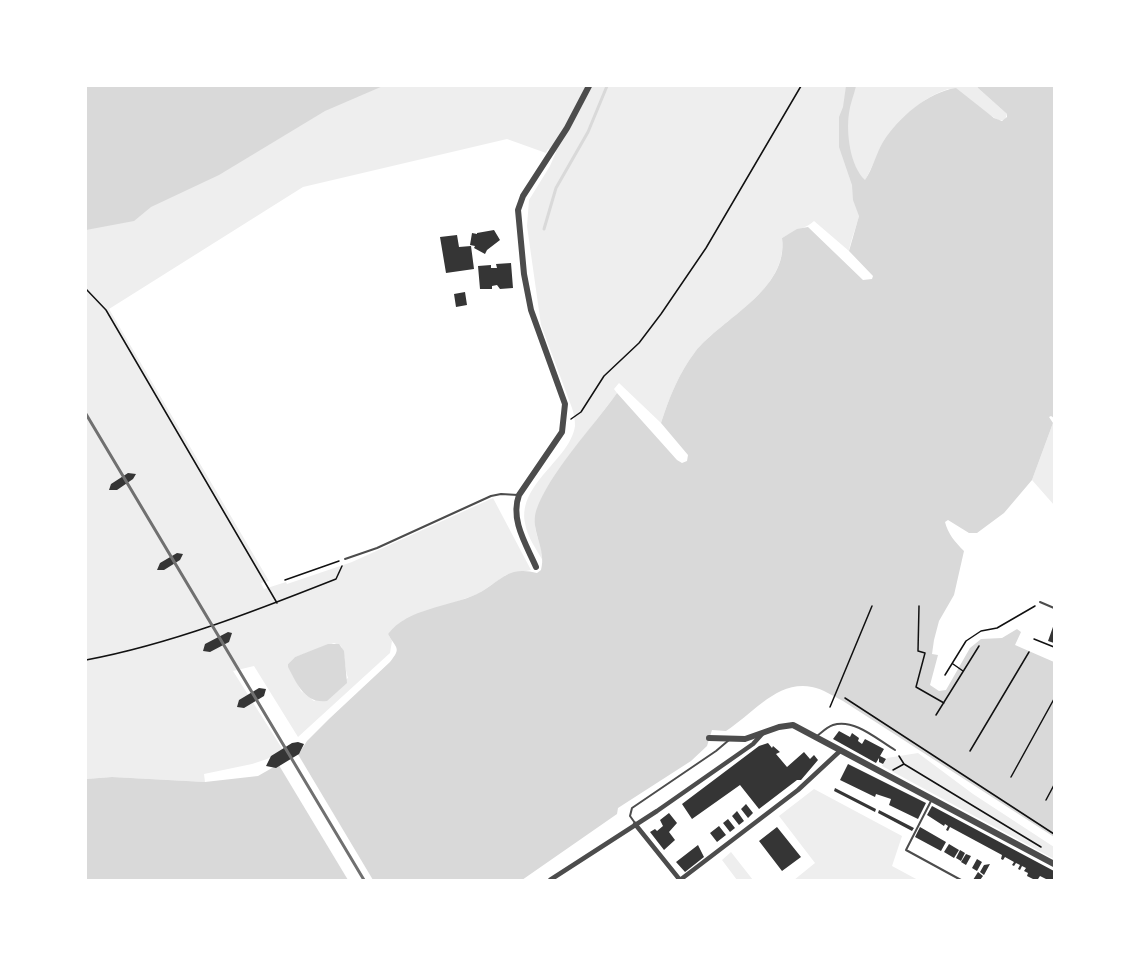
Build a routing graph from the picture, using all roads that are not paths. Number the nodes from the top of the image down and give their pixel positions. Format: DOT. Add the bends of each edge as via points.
graph roads {
  1 [pos="589,86"];
  2 [pos="519,495"];
  3 [pos="345,559"];
  4 [pos="536,567"];
  5 [pos="1040,602"];
  6 [pos="1054,608"];
  7 [pos="762,734"];
  8 [pos="709,738"];
  9 [pos="814,738"];
  10 [pos="729,740"];
  11 [pos="895,750"];
  12 [pos="840,751"];
  13 [pos="932,799"];
  14 [pos="635,824"];
  15 [pos="1054,864"];
  16 [pos="550,880"];
  17 [pos="680,880"];
  18 [pos="961,880"];
  1 -- 2 [label="street" via="518,210 531,310 565,404 562,432"];
  2 -- 3 [label="lane" via="491,496"];
  2 -- 4 [label="street" via="517,522"];
  5 -- 6 [label="lane"];
  7 -- 9 [label="street" via="793,725"];
  7 -- 10 [label="street"];
  7 -- 14 [label="street"];
  8 -- 10 [label="street"];
  9 -- 11 [label="lane" via="830,726 844,724 857,727"];
  9 -- 12 [label="street"];
  10 -- 14 [label="lane" via="633,808 630,816"];
  12 -- 13 [label="street"];
  12 -- 17 [label="street" via="798,790"];
  13 -- 15 [label="street"];
  13 -- 18 [label="lane" via="906,850"];
  14 -- 16 [label="street"];
  14 -- 17 [label="street"];
}
